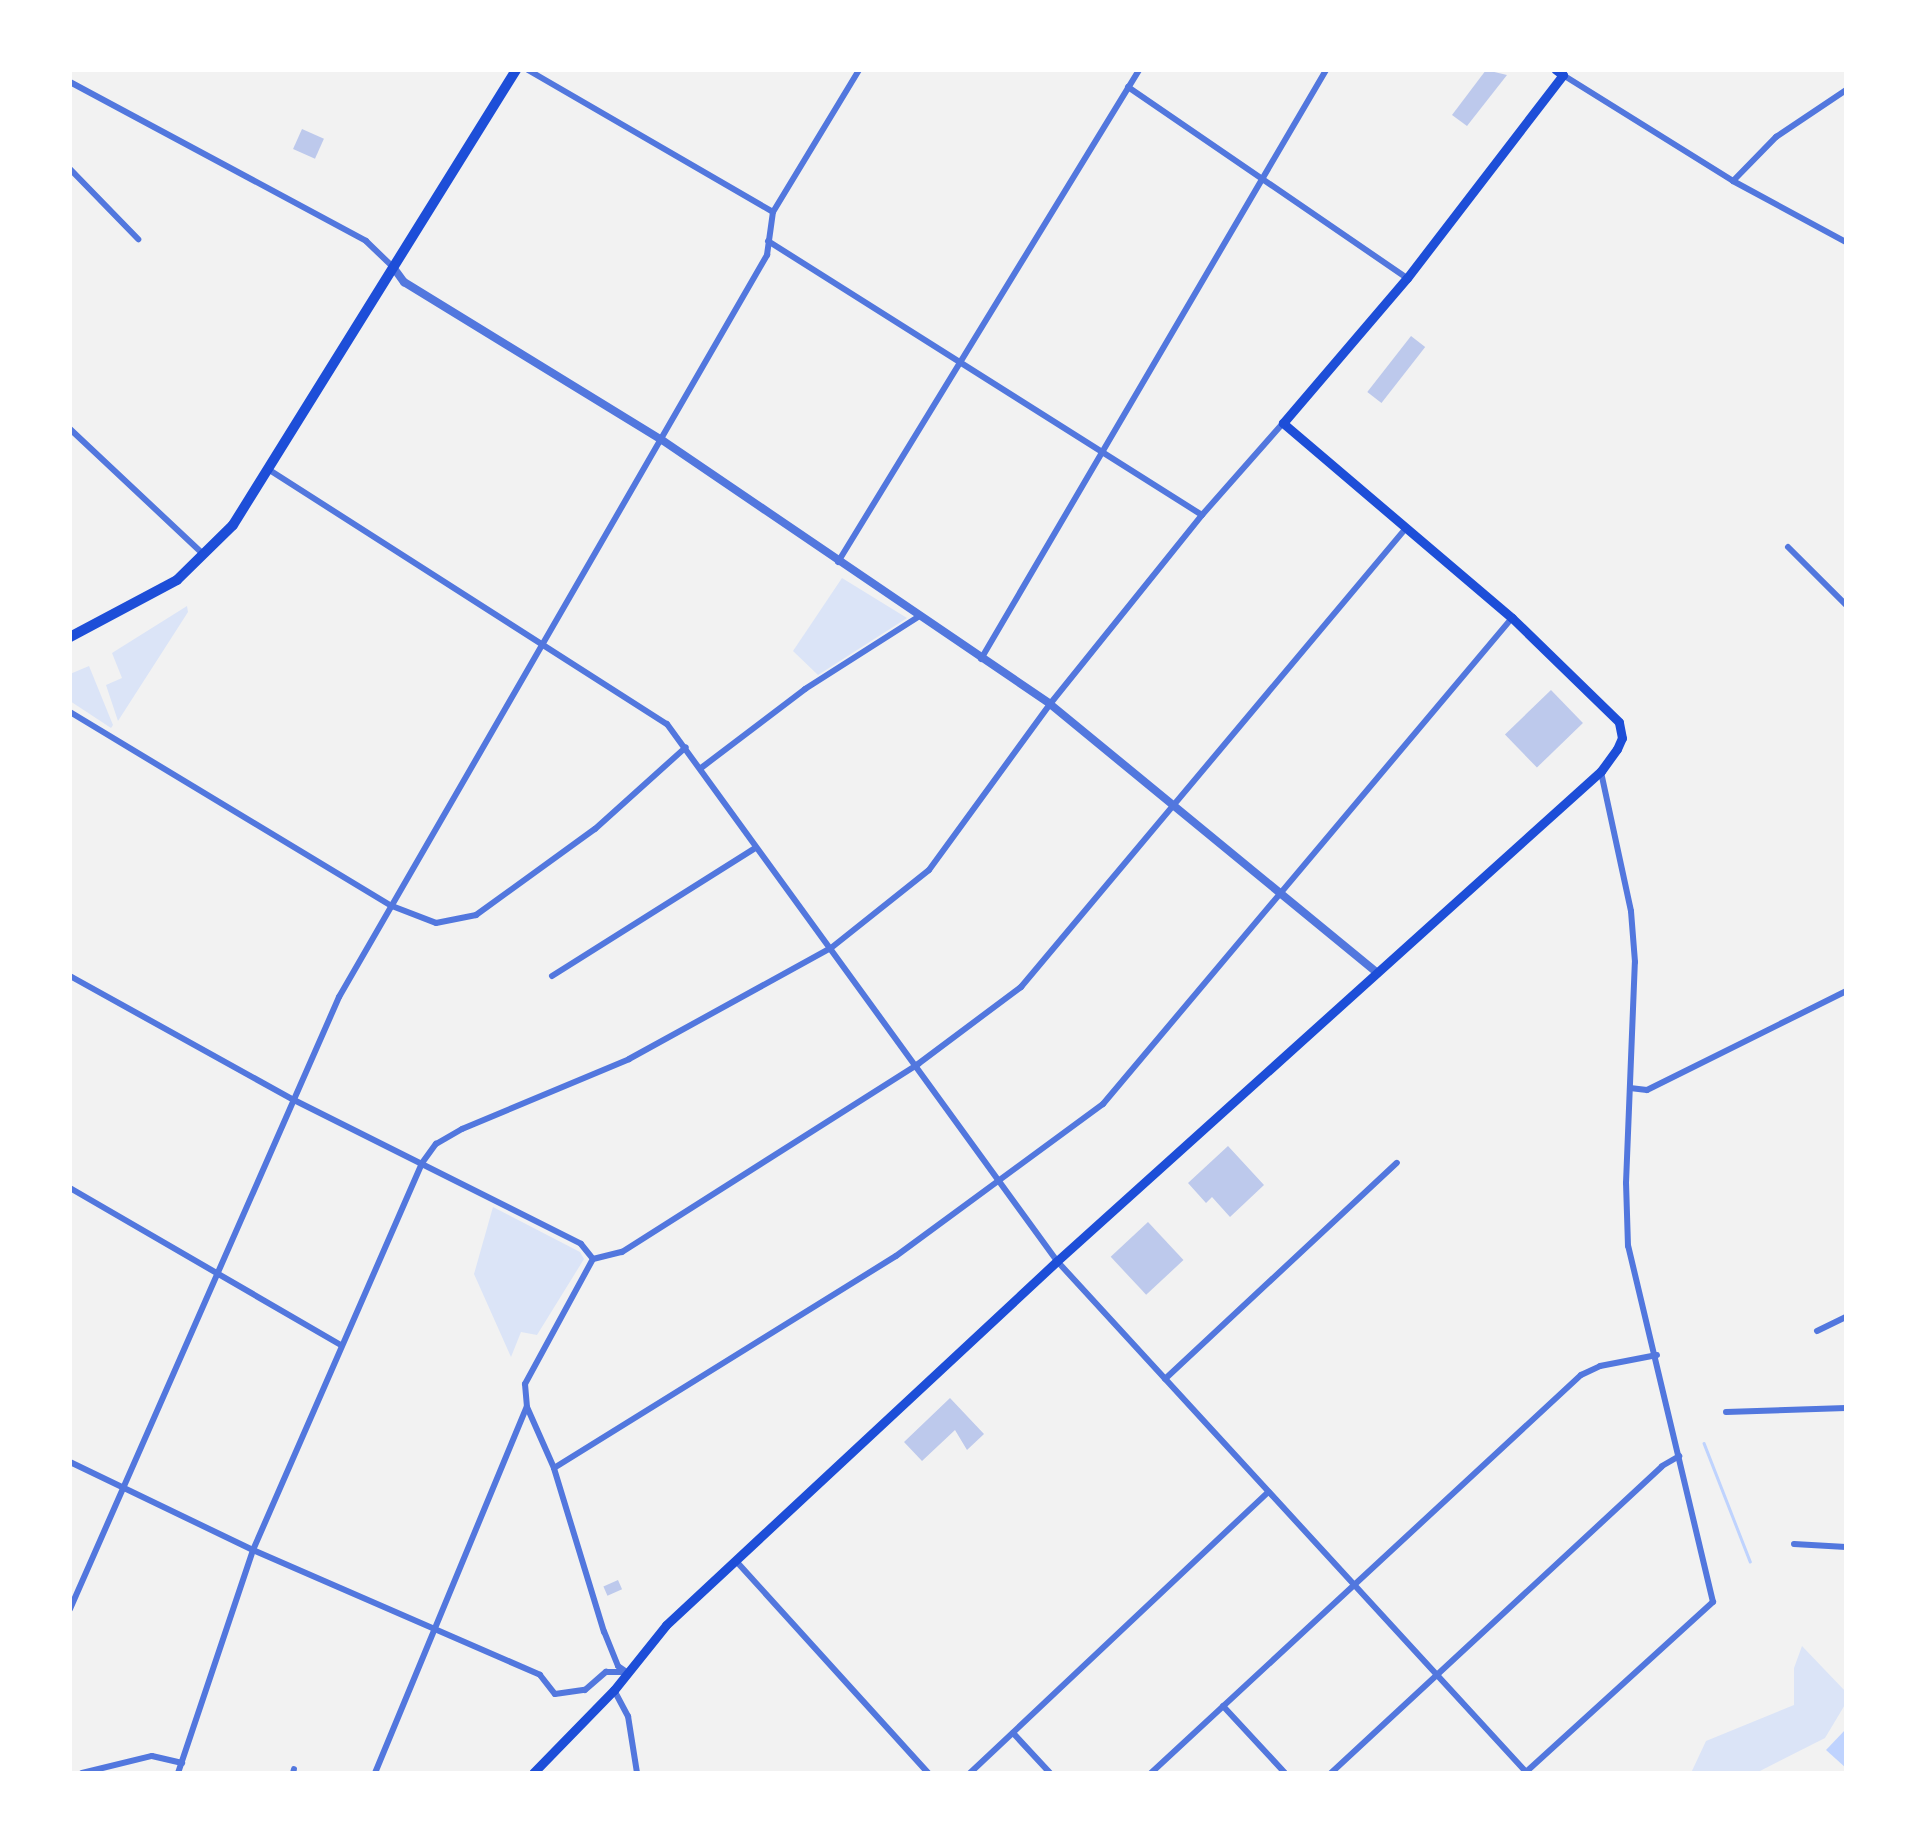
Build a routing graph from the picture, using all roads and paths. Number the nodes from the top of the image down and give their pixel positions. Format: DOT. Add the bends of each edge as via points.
graph roads {
  1 [pos="516,70"];
  2 [pos="528,70"];
  3 [pos="859,70"];
  4 [pos="1326,70"];
  5 [pos="1137,71"];
  6 [pos="1559,72"];
  7 [pos="70,82"];
  8 [pos="1128,87"];
  9 [pos="1846,90"];
  10 [pos="70,169"];
  11 [pos="1262,179"];
  12 [pos="1733,180"];
  13 [pos="772,212"];
  14 [pos="138,239"];
  15 [pos="768,241"];
  16 [pos="1846,242"];
  17 [pos="393,267"];
  18 [pos="1407,278"];
  19 [pos="960,361"];
  20 [pos="1283,423"];
  21 [pos="70,429"];
  22 [pos="662,440"];
  23 [pos="1101,452"];
  24 [pos="271,471"];
  25 [pos="1202,515"];
  26 [pos="1406,528"];
  27 [pos="1788,547"];
  28 [pos="204,556"];
  29 [pos="838,562"];
  30 [pos="1846,605"];
  31 [pos="918,617"];
  32 [pos="1512,618"];
  33 [pos="70,637"];
  34 [pos="545,642"];
  35 [pos="981,658"];
  36 [pos="1050,704"];
  37 [pos="70,712"];
  38 [pos="686,747"];
  39 [pos="700,768"];
  40 [pos="1600,770"];
  41 [pos="1169,806"];
  42 [pos="755,848"];
  43 [pos="1279,892"];
  44 [pos="392,906"];
  45 [pos="831,948"];
  46 [pos="1378,973"];
  47 [pos="70,976"];
  48 [pos="552,976"];
  49 [pos="1846,991"];
  50 [pos="918,1064"];
  51 [pos="1630,1088"];
  52 [pos="292,1098"];
  53 [pos="422,1163"];
  54 [pos="1397,1163"];
  55 [pos="999,1182"];
  56 [pos="70,1188"];
  57 [pos="594,1259"];
  58 [pos="1057,1260"];
  59 [pos="214,1274"];
  60 [pos="1846,1317"];
  61 [pos="1817,1331"];
  62 [pos="340,1345"];
  63 [pos="1657,1355"];
  64 [pos="1165,1379"];
  65 [pos="526,1407"];
  66 [pos="1846,1408"];
  67 [pos="1726,1412"];
  68 [pos="1679,1456"];
  69 [pos="70,1462"];
  70 [pos="554,1468"];
  71 [pos="122,1488"];
  72 [pos="1268,1492"];
  73 [pos="1794,1544"];
  74 [pos="1846,1547"];
  75 [pos="253,1550"];
  76 [pos="736,1561"];
  77 [pos="1354,1589"];
  78 [pos="70,1609"];
  79 [pos="431,1631"];
  80 [pos="628,1672"];
  81 [pos="1436,1676"];
  82 [pos="614,1690"];
  83 [pos="1223,1706"];
  84 [pos="1013,1733"];
  85 [pos="182,1763"];
  86 [pos="1526,1772"];
  87 [pos="82,1773"];
  88 [pos="178,1773"];
  89 [pos="374,1773"];
  90 [pos="533,1773"];
  91 [pos="636,1773"];
  92 [pos="928,1773"];
  93 [pos="970,1773"];
  94 [pos="1050,1773"];
  95 [pos="1151,1773"];
  96 [pos="1285,1773"];
  97 [pos="1331,1773"];
  1 -- 17 [label="main road"];
  2 -- 13 [label="street"];
  3 -- 13 [label="street"];
  4 -- 11 [label="street"];
  5 -- 8 [label="street"];
  6 -- 12 [label="street"];
  6 -- 18 [label="main road"];
  7 -- 17 [label="street" via="366,242"];
  8 -- 11 [label="street"];
  8 -- 19 [label="street"];
  9 -- 12 [label="street" via="1776,138"];
  10 -- 14 [label="street"];
  11 -- 18 [label="street"];
  11 -- 23 [label="street"];
  12 -- 16 [label="street"];
  13 -- 15 [label="street"];
  15 -- 19 [label="street"];
  15 -- 22 [label="street" via="767,255"];
  17 -- 22 [label="street" via="404,282"];
  17 -- 24 [label="main road"];
  18 -- 20 [label="main road"];
  19 -- 23 [label="street"];
  19 -- 29 [label="street"];
  20 -- 25 [label="street"];
  20 -- 26 [label="main road"];
  21 -- 28 [label="street"];
  22 -- 29 [label="street"];
  22 -- 34 [label="street"];
  23 -- 25 [label="street"];
  23 -- 35 [label="street"];
  24 -- 28 [label="main road"];
  24 -- 34 [label="street"];
  25 -- 36 [label="street"];
  26 -- 32 [label="main road"];
  26 -- 41 [label="street"];
  27 -- 30 [label="street"];
  28 -- 33 [label="main road" via="162,590"];
  29 -- 31 [label="street"];
  31 -- 35 [label="street"];
  31 -- 39 [label="street" via="805,689"];
  32 -- 40 [label="main road" via="1619,722 1617,749"];
  32 -- 43 [label="street"];
  34 -- 38 [label="street" via="668,724"];
  34 -- 44 [label="street"];
  35 -- 36 [label="street"];
  36 -- 41 [label="street"];
  36 -- 45 [label="street" via="929,870"];
  37 -- 44 [label="street"];
  38 -- 39 [label="street"];
  38 -- 44 [label="street" via="595,829 476,915 436,923"];
  39 -- 42 [label="street"];
  40 -- 46 [label="main road"];
  40 -- 51 [label="street" via="1631,911"];
  41 -- 43 [label="street"];
  41 -- 50 [label="street" via="1021,988"];
  42 -- 45 [label="street"];
  42 -- 48 [label="street"];
  43 -- 46 [label="street"];
  43 -- 55 [label="street" via="1103,1104"];
  44 -- 52 [label="street"];
  45 -- 50 [label="street"];
  45 -- 53 [label="street" via="629,1059 462,1129 436,1144"];
  46 -- 58 [label="main road"];
  47 -- 52 [label="street"];
  49 -- 51 [label="street" via="1647,1090"];
  50 -- 55 [label="street"];
  50 -- 57 [label="street" via="622,1252"];
  51 -- 63 [label="street" via="1628,1246"];
  52 -- 53 [label="street"];
  52 -- 59 [label="street"];
  53 -- 57 [label="street" via="581,1244"];
  53 -- 62 [label="street"];
  54 -- 64 [label="street"];
  55 -- 58 [label="street"];
  55 -- 70 [label="street" via="896,1256"];
  56 -- 59 [label="street"];
  57 -- 65 [label="street" via="525,1384"];
  58 -- 64 [label="street"];
  58 -- 76 [label="main road"];
  59 -- 62 [label="street"];
  59 -- 71 [label="street"];
  60 -- 61 [label="street"];
  62 -- 75 [label="street"];
  63 -- 68 [label="street"];
  63 -- 77 [label="street" via="1581,1374"];
  64 -- 72 [label="street"];
  65 -- 70 [label="street"];
  65 -- 79 [label="street"];
  66 -- 67 [label="street"];
  68 -- 81 [label="street"];
  68 -- 86 [label="street" via="1713,1602"];
  69 -- 71 [label="street"];
  70 -- 80 [label="street" via="604,1632 618,1666"];
  71 -- 75 [label="street"];
  71 -- 78 [label="street"];
  72 -- 77 [label="street"];
  72 -- 84 [label="street"];
  73 -- 74 [label="street"];
  75 -- 79 [label="street"];
  75 -- 85 [label="street"];
  76 -- 80 [label="main road"];
  76 -- 92 [label="street"];
  77 -- 81 [label="street"];
  77 -- 83 [label="street"];
  79 -- 80 [label="street" via="540,1675 555,1694 585,1690 606,1672"];
  79 -- 89 [label="street"];
  80 -- 82 [label="main road"];
  81 -- 86 [label="street"];
  81 -- 97 [label="street"];
  82 -- 90 [label="main road"];
  82 -- 91 [label="street" via="628,1716"];
  83 -- 95 [label="street"];
  83 -- 96 [label="street"];
  84 -- 93 [label="street"];
  84 -- 94 [label="street"];
  85 -- 87 [label="street" via="152,1756"];
  85 -- 88 [label="street"];
}
